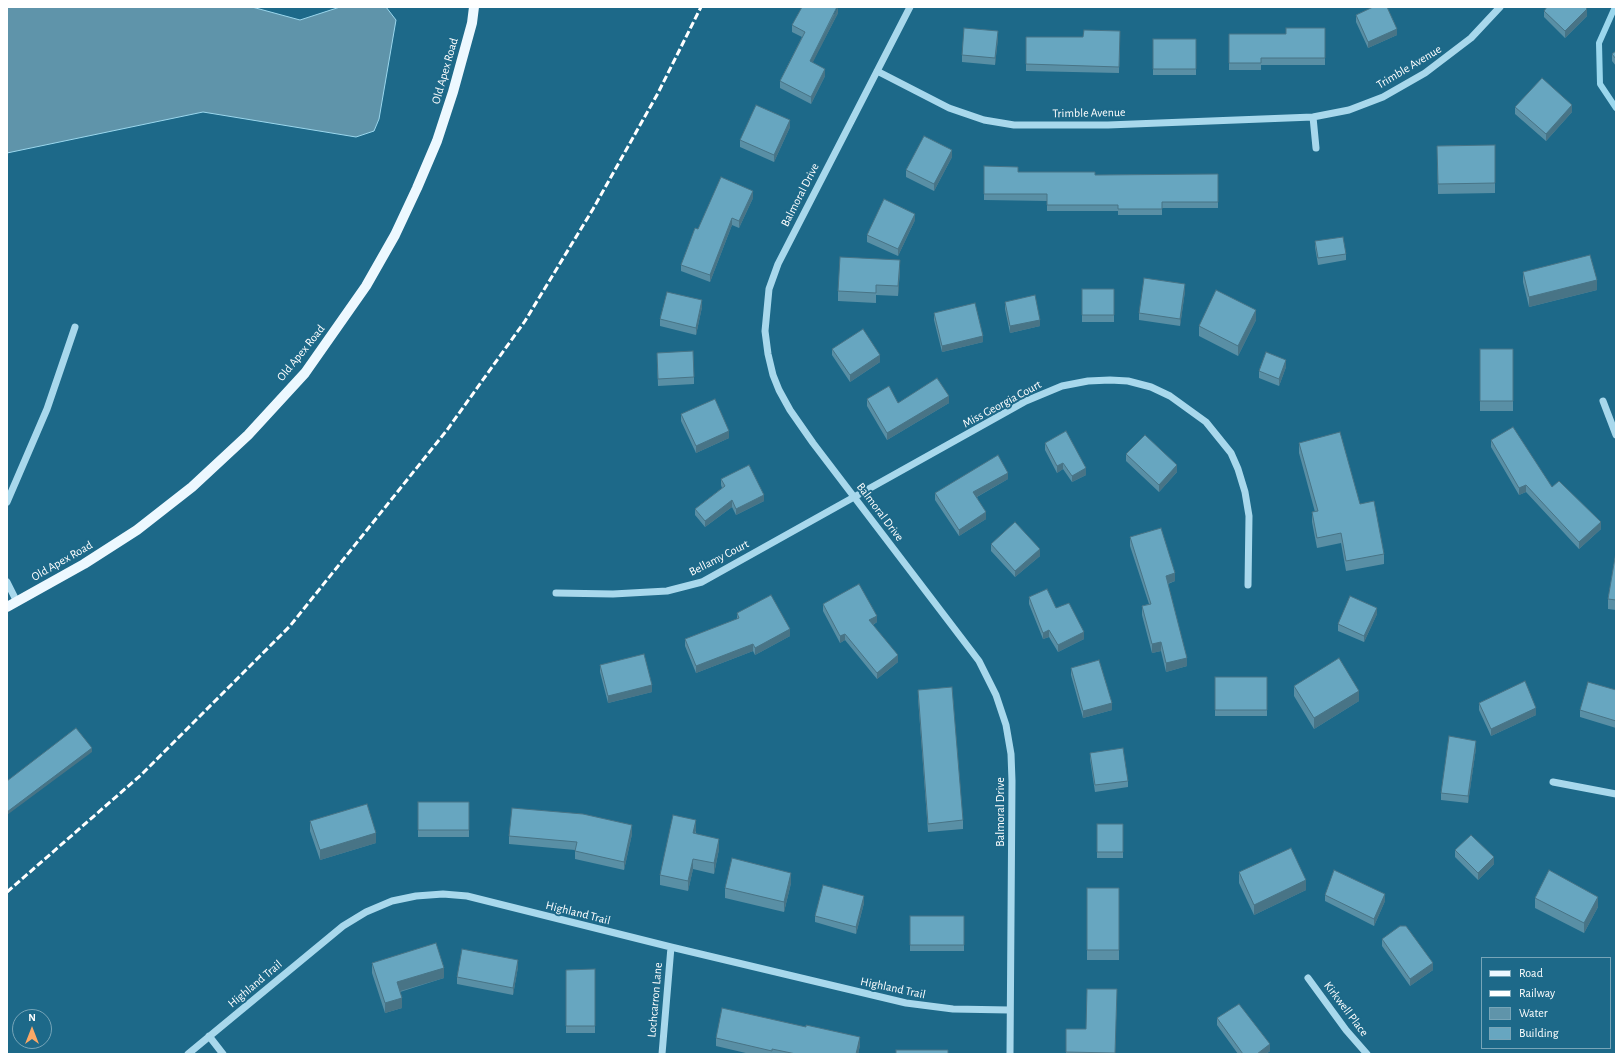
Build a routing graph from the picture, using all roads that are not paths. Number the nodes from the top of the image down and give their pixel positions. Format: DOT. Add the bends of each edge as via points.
graph roads {
  1 [pos="474,7"];
  2 [pos="910,7"];
  3 [pos="1500,7"];
  4 [pos="877,72"];
  5 [pos="1313,117"];
  6 [pos="1316,148"];
  7 [pos="75,327"];
  8 [pos="1603,401"];
  9 [pos="1616,435"];
  10 [pos="853,496"];
  11 [pos="7,502"];
  12 [pos="7,582"];
  13 [pos="1248,585"];
  14 [pos="556,593"];
  15 [pos="17,602"];
  16 [pos="7,606"];
  17 [pos="1553,782"];
  18 [pos="1616,794"];
  19 [pos="671,947"];
  20 [pos="1308,978"];
  21 [pos="1009,1010"];
  22 [pos="209,1036"];
  23 [pos="188,1054"];
  24 [pos="223,1054"];
  25 [pos="662,1054"];
  26 [pos="1010,1054"];
  27 [pos="1367,1054"];
  1 -- 15 [label="main road, Old Apex Road" via="453,92 437,141 417,188 395,235 366,286 305,373 248,435 186,492 137,530"];
  2 -- 4 [label="street, Balmoral Drive"];
  3 -- 5 [label="street, Trimble Avenue" via="1471,38 1425,73 1383,97 1349,110"];
  4 -- 5 [label="street, Trimble Avenue" via="949,108 984,120 1014,125 1164,123"];
  4 -- 10 [label="street, Balmoral Drive" via="778,264 769,289 766,310 768,354 779,390 813,443"];
  5 -- 6 [label="street"];
  7 -- 11 [label="street" via="49,402"];
  8 -- 9 [label="street"];
  10 -- 13 [label="street, Miss Georgia Court" via="878,485 1026,401 1062,386 1088,381 1128,381 1170,396 1190,409 1206,422 1231,453 1243,486 1249,516"];
  10 -- 14 [label="street, Bellamy Court" via="702,582 667,591"];
  10 -- 21 [label="street, Balmoral Drive" via="980,661 996,695 1006,725 1012,781"];
  12 -- 15 [label="street"];
  15 -- 16 [label="main road, Old Apex Road"];
  17 -- 18 [label="street"];
  19 -- 21 [label="street, Highland Trail" via="906,1003 952,1009"];
  19 -- 22 [label="street, Highland Trail" via="467,896 416,896 366,912 343,926"];
  19 -- 25 [label="street, Lochcarron Lane"];
  20 -- 27 [label="street, Kirkwell Place"];
  21 -- 26 [label="street, Balmoral Drive"];
  22 -- 23 [label="street, Highland Trail"];
  22 -- 24 [label="street"];
}
